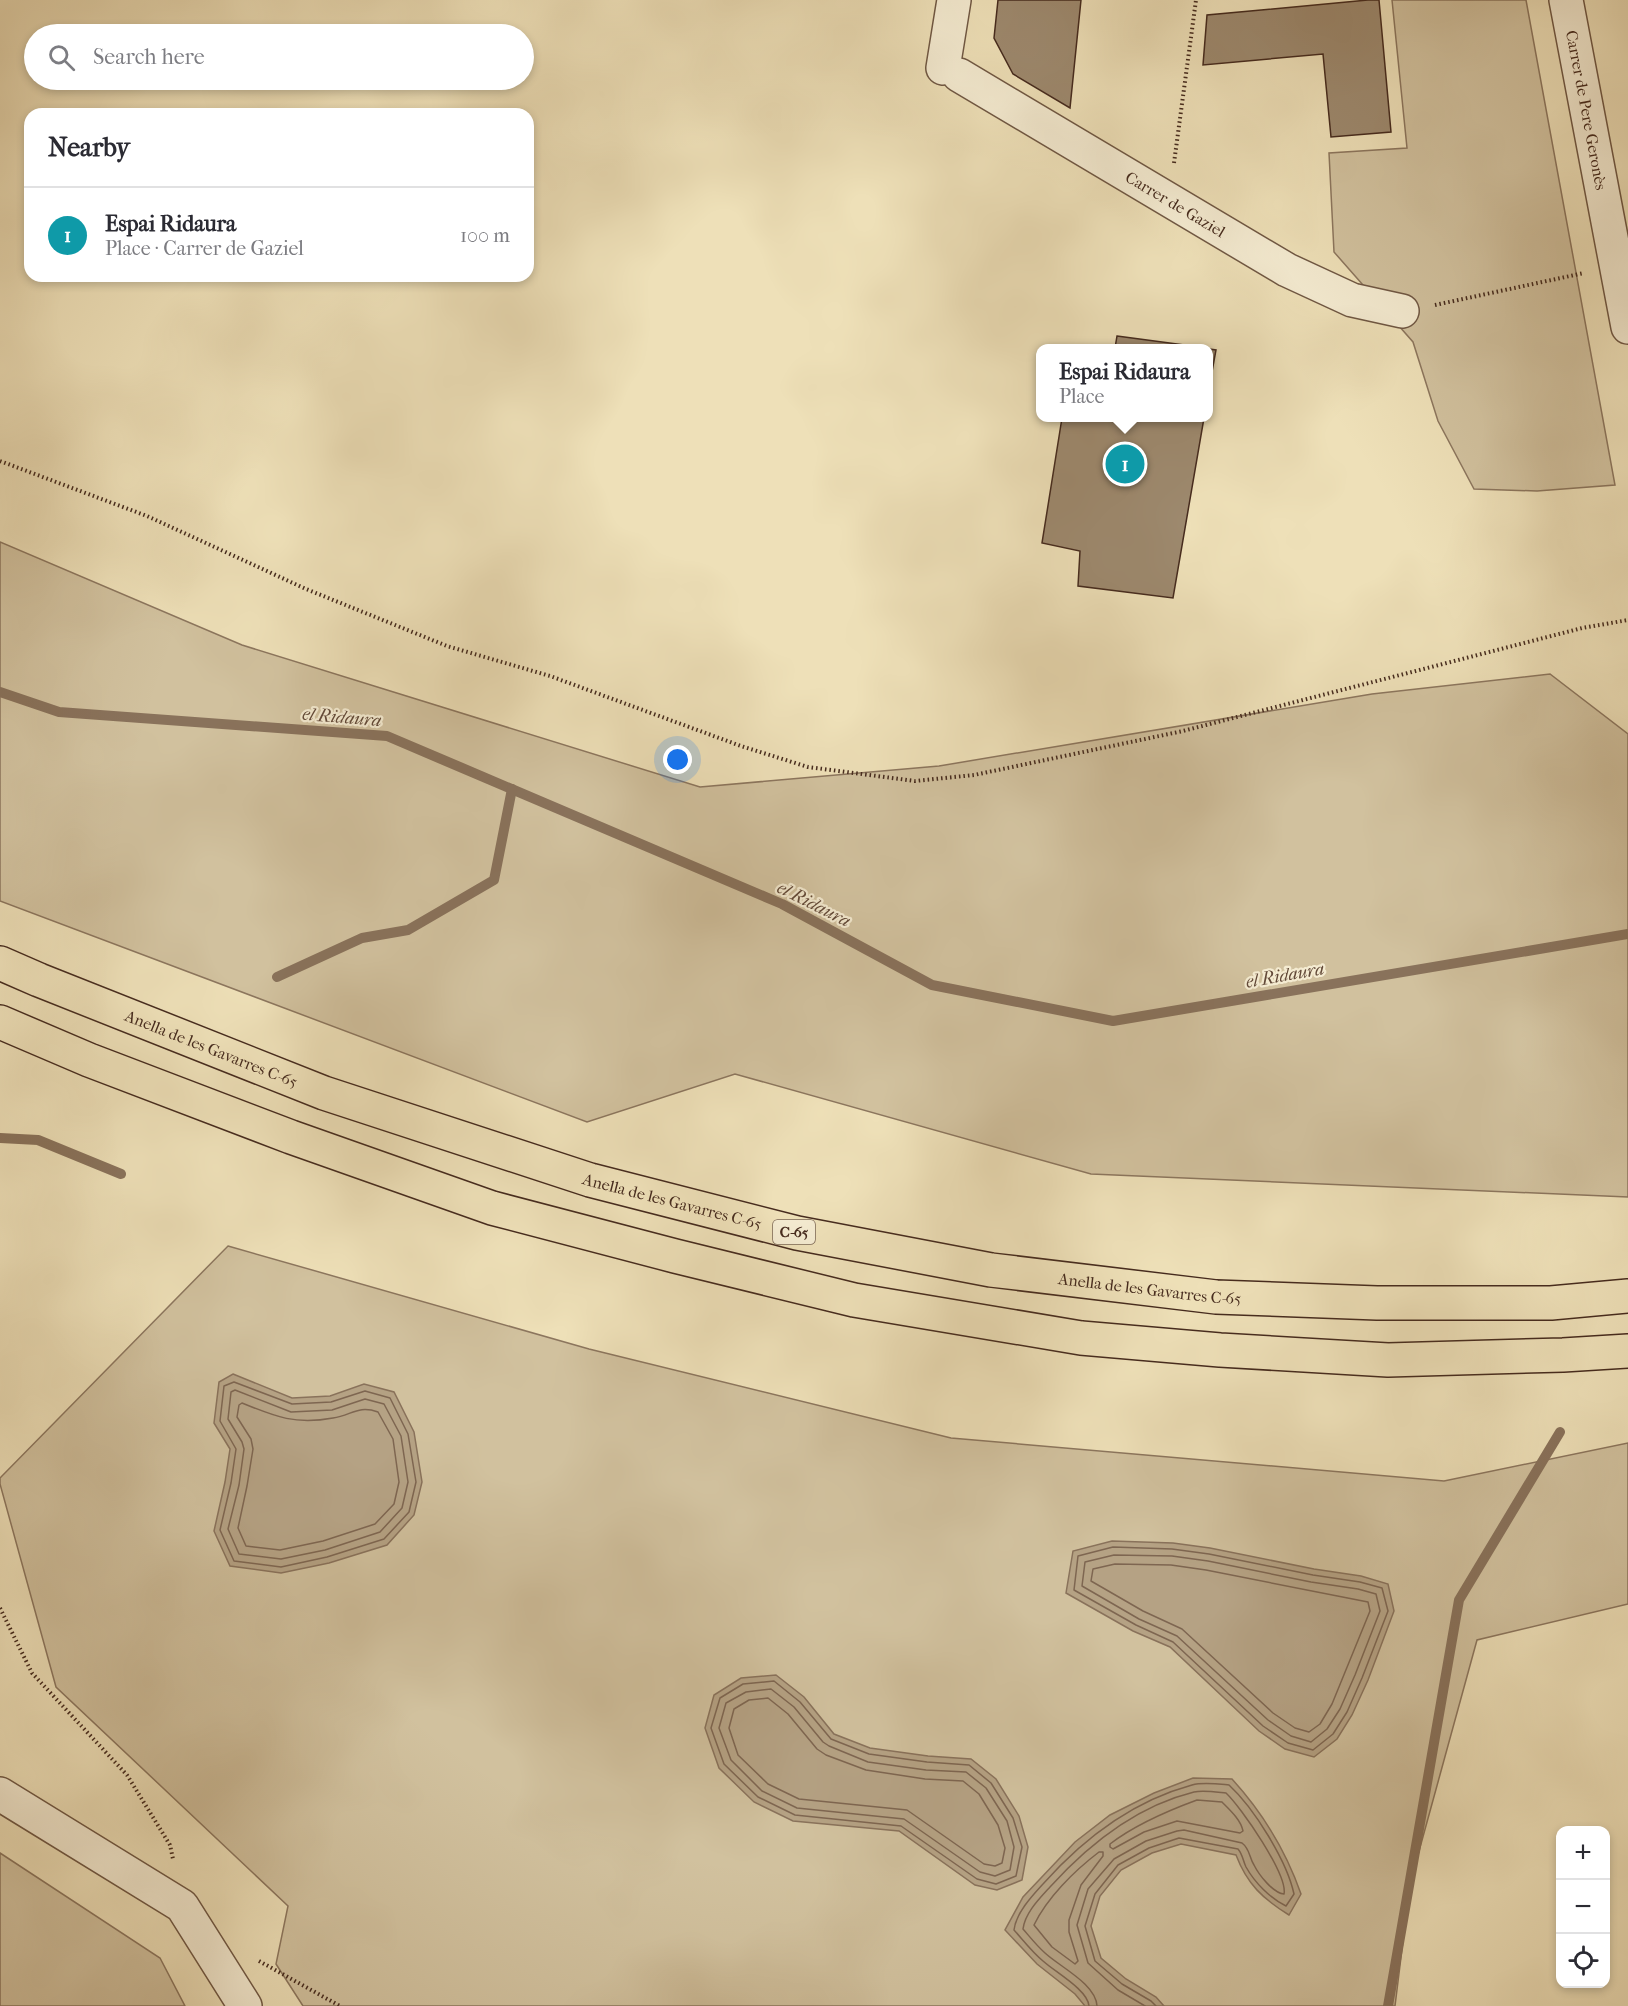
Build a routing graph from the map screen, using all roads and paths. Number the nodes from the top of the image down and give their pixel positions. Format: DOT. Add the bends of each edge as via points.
graph roads {
  1 [pos="954,0"];
  2 [pos="1196,0"];
  3 [pos="1566,0"];
  4 [pos="1169,199"];
  5 [pos="1617,266"];
  6 [pos="1402,311"];
  7 [pos="1628,327"];
  8 [pos="0,461"];
  9 [pos="1628,620"];
  10 [pos="0,963"];
  11 [pos="0,1023"];
  12 [pos="1628,1296"];
  13 [pos="1628,1351"];
  14 [pos="0,1608"];
  15 [pos="0,1794"];
  16 [pos="182,1906"];
  17 [pos="207,1945"];
  18 [pos="245,2006"];
  19 [pos="340,2006"];
  1 -- 4 [label="street, Carrer de Gaziel" via="951,72"];
  2 -- 4 [label="path"];
  3 -- 5 [label="street, Carrer de Pere Geronès"];
  4 -- 6 [label="street, Carrer de Gaziel" via="1287,270 1353,300"];
  5 -- 6 [label="path"];
  5 -- 7 [label="street, Carrer de Pere Geronès"];
  8 -- 9 [label="path" via="147,516 306,589 447,646 550,676 808,767 915,781 974,775 1183,731 1582,628"];
  10 -- 12 [label="highway, Anella de les Gavarres C-65 / C-65" via="324,1093 591,1180 797,1233 991,1270 1216,1298 1551,1303"];
  11 -- 13 [label="highway" via="280,1133 492,1208 854,1300 1081,1338 1220,1350 1388,1360"];
  14 -- 16 [label="path" via="32,1673 127,1774 170,1845"];
  15 -- 16 [label="street"];
  16 -- 17 [label="street"];
  17 -- 18 [label="street"];
  17 -- 19 [label="path" via="249,1956"];
}
